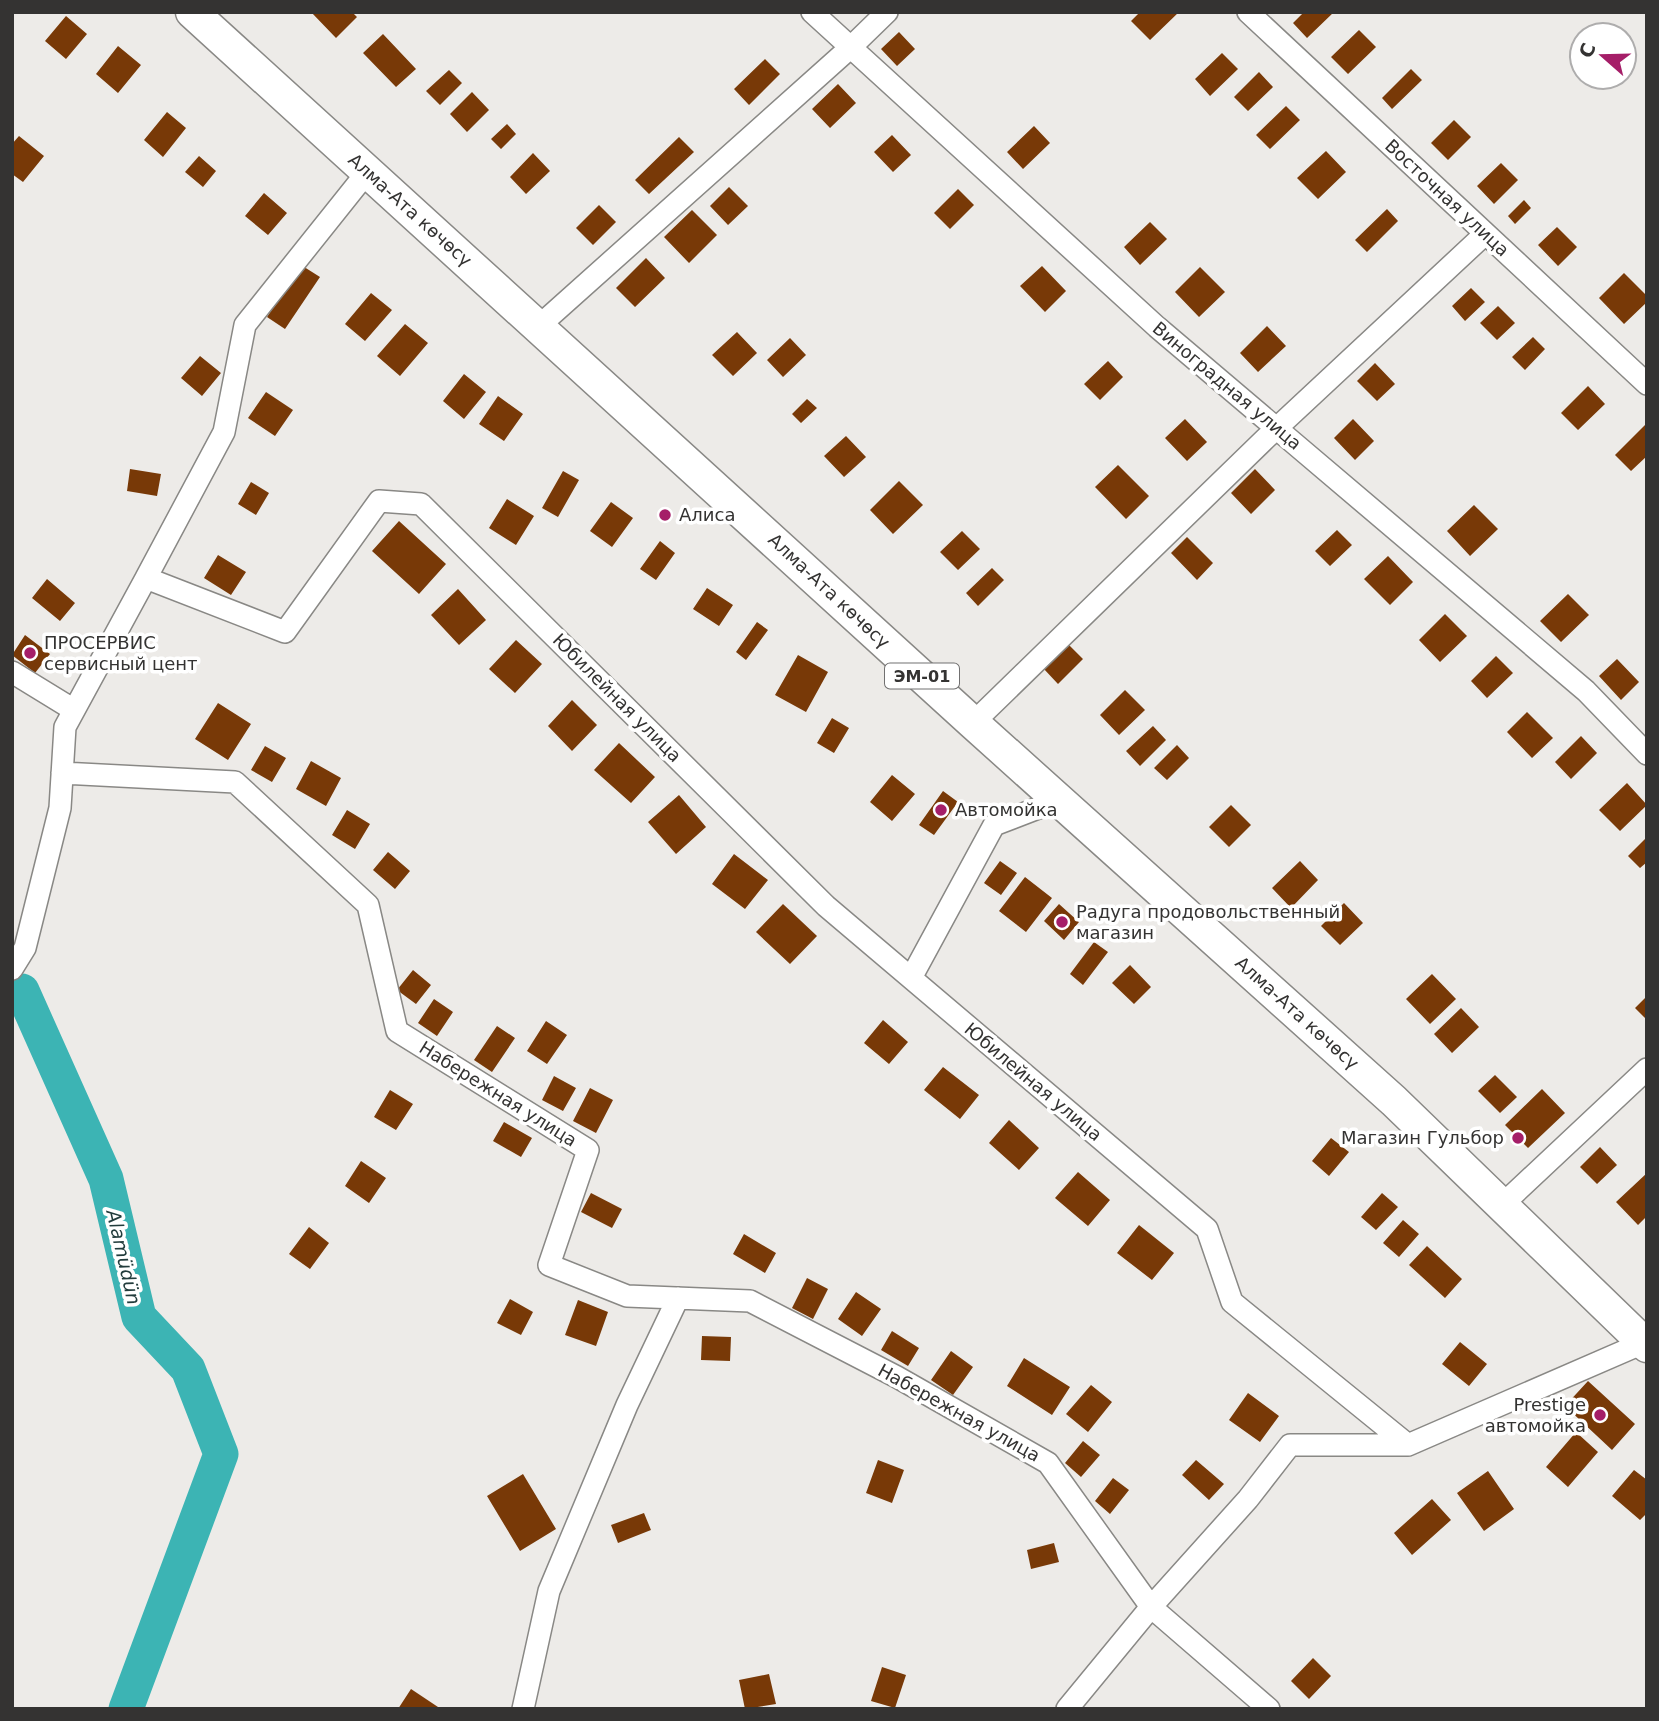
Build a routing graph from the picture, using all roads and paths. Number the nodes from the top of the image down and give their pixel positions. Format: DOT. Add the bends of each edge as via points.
graph roads {
  1 [pos="192,12"];
  2 [pos="812,12"];
  3 [pos="887,12"];
  4 [pos="1248,12"];
  5 [pos="850,47"];
  6 [pos="368,172"];
  7 [pos="1485,234"];
  8 [pos="539,326"];
  9 [pos="1647,384"];
  10 [pos="1276,428"];
  11 [pos="146,578"];
  12 [pos="12,673"];
  13 [pos="74,710"];
  14 [pos="973,723"];
  15 [pos="1647,754"];
  16 [pos="62,773"];
  17 [pos="1059,800"];
  18 [pos="12,969"];
  19 [pos="911,978"];
  20 [pos="1647,1069"];
  21 [pos="1502,1205"];
  22 [pos="678,1298"];
  23 [pos="1645,1344"];
  24 [pos="1408,1446"];
  25 [pos="1151,1607"];
  26 [pos="523,1709"];
  27 [pos="1068,1709"];
  28 [pos="1269,1709"];
  1 -- 6 [label="highway, Алма-Ата көчөсү / ЭМ-01"];
  2 -- 5 [label="street, Виноградная улица"];
  3 -- 5 [label="street"];
  4 -- 7 [label="street, Восточная улица"];
  5 -- 8 [label="street"];
  5 -- 10 [label="street, Виноградная улица" via="1157,327"];
  6 -- 8 [label="highway, Алма-Ата көчөсү / ЭМ-01"];
  6 -- 11 [label="street" via="245,325 224,432"];
  7 -- 9 [label="street, Восточная улица"];
  7 -- 10 [label="street"];
  8 -- 14 [label="highway, Алма-Ата көчөсү / ЭМ-01"];
  10 -- 14 [label="street"];
  10 -- 15 [label="street, Виноградная улица" via="1586,691"];
  11 -- 13 [label="street"];
  11 -- 19 [label="street, Юбилейная улица" via="285,632 379,502 421,504 826,906"];
  12 -- 13 [label="street"];
  13 -- 16 [label="street" via="65,727"];
  14 -- 17 [label="highway, Алма-Ата көчөсү / ЭМ-01"];
  16 -- 18 [label="street" via="60,808 25,948"];
  16 -- 22 [label="street, Набережная улица" via="235,782 368,905 397,1031 588,1150 549,1265 627,1296"];
  17 -- 19 [label="street" via="994,825"];
  17 -- 21 [label="highway, Алма-Ата көчөсү / ЭМ-01" via="1334,1046"];
  19 -- 24 [label="street, Юбилейная улица" via="1207,1228 1232,1302"];
  20 -- 21 [label="street"];
  21 -- 23 [label="highway, Алма-Ата көчөсү / ЭМ-01"];
  22 -- 25 [label="street, Набережная улица" via="750,1301 897,1377 1048,1464"];
  22 -- 26 [label="street" via="548,1591"];
  23 -- 24 [label="street"];
  24 -- 25 [label="street" via="1290,1445"];
  25 -- 27 [label="street"];
  25 -- 28 [label="street, Набережная улица"];
}
